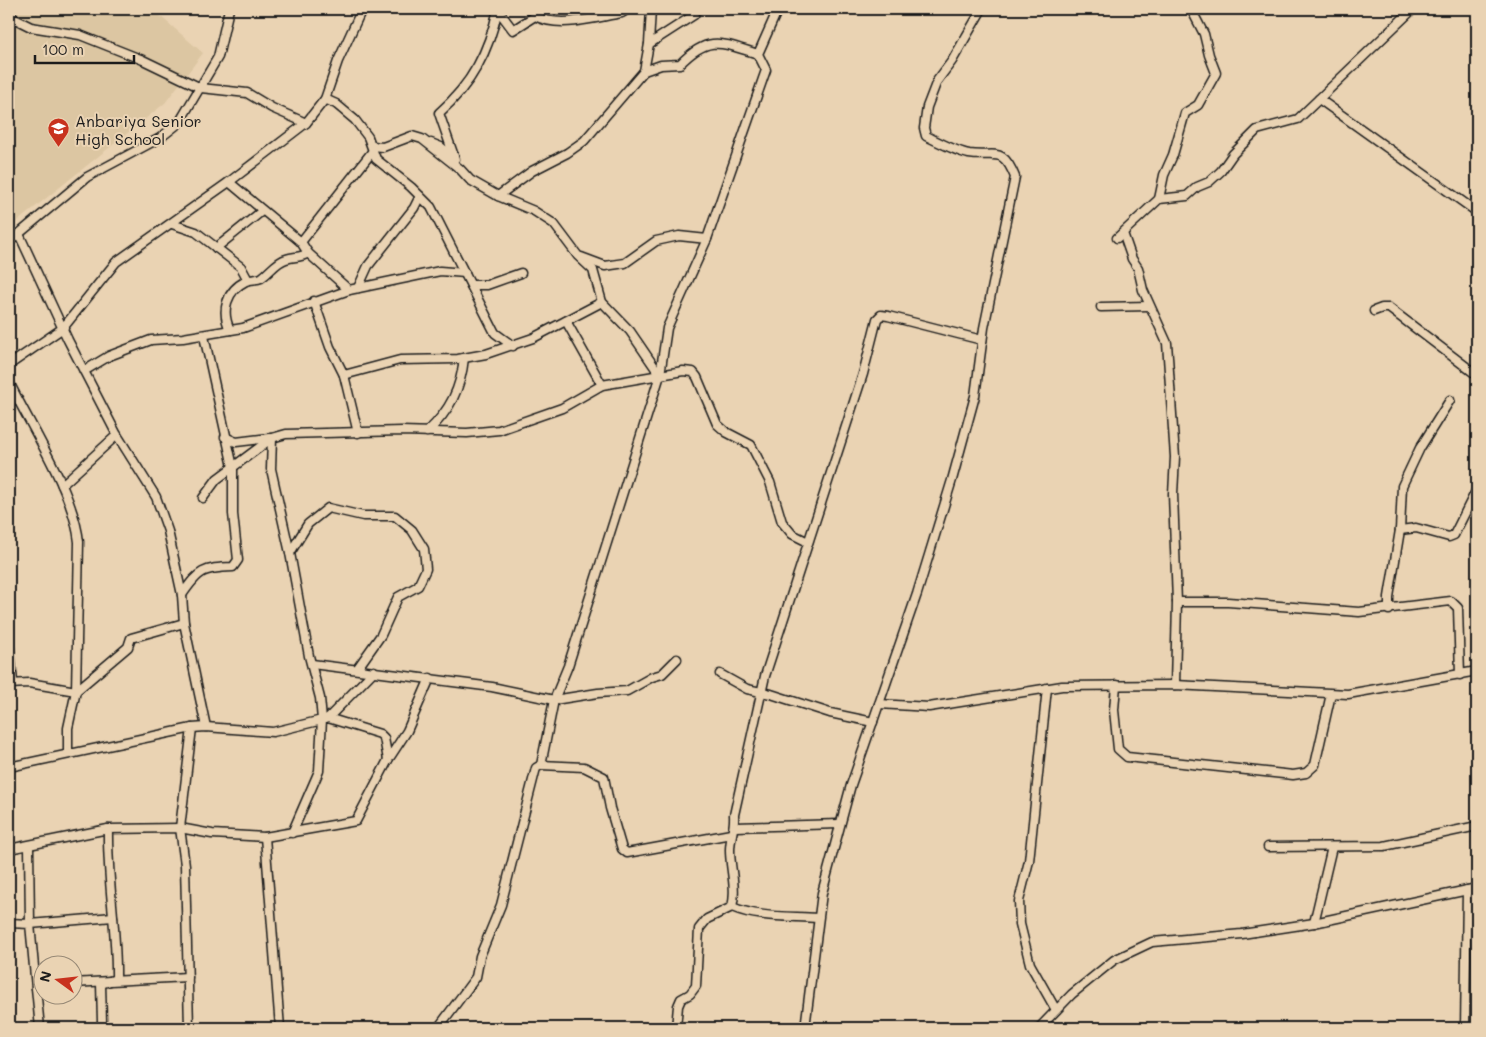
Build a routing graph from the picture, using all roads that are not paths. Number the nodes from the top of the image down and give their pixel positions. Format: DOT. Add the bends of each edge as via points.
graph roads {
  1 [pos="11,9"];
  2 [pos="229,9"];
  3 [pos="362,9"];
  4 [pos="628,9"];
  5 [pos="651,9"];
  6 [pos="698,9"];
  7 [pos="778,9"];
  8 [pos="982,9"];
  9 [pos="1191,9"];
  10 [pos="1412,9"];
  11 [pos="498,10"];
  12 [pos="9,15"];
  13 [pos="650,44"];
  14 [pos="758,54"];
  15 [pos="644,71"];
  16 [pos="201,88"];
  17 [pos="325,99"];
  18 [pos="1319,99"];
  19 [pos="306,123"];
  20 [pos="422,139"];
  21 [pos="372,149"];
  22 [pos="229,182"];
  23 [pos="420,196"];
  24 [pos="498,196"];
  25 [pos="1159,199"];
  26 [pos="262,211"];
  27 [pos="1477,212"];
  28 [pos="172,224"];
  29 [pos="1123,233"];
  30 [pos="19,234"];
  31 [pos="1117,238"];
  32 [pos="707,239"];
  33 [pos="9,242"];
  34 [pos="301,242"];
  35 [pos="216,248"];
  36 [pos="308,253"];
  37 [pos="578,256"];
  38 [pos="521,272"];
  39 [pos="466,273"];
  40 [pos="248,280"];
  41 [pos="471,285"];
  42 [pos="358,288"];
  43 [pos="349,290"];
  44 [pos="314,301"];
  45 [pos="602,302"];
  46 [pos="1149,306"];
  47 [pos="1101,308"];
  48 [pos="1374,311"];
  49 [pos="566,321"];
  50 [pos="63,328"];
  51 [pos="230,330"];
  52 [pos="204,336"];
  53 [pos="982,340"];
  54 [pos="513,346"];
  55 [pos="464,358"];
  56 [pos="9,364"];
  57 [pos="84,371"];
  58 [pos="344,375"];
  59 [pos="660,375"];
  60 [pos="1477,375"];
  61 [pos="9,382"];
  62 [pos="602,385"];
  63 [pos="1450,400"];
  64 [pos="427,432"];
  65 [pos="358,433"];
  66 [pos="117,436"];
  67 [pos="225,437"];
  68 [pos="272,438"];
  69 [pos="233,467"];
  70 [pos="62,485"];
  71 [pos="1477,489"];
  72 [pos="203,498"];
  73 [pos="1400,530"];
  74 [pos="808,542"];
  75 [pos="290,553"];
  76 [pos="182,595"];
  77 [pos="1177,602"];
  78 [pos="1389,610"];
  79 [pos="184,623"];
  80 [pos="9,641"];
  81 [pos="678,659"];
  82 [pos="312,664"];
  83 [pos="358,669"];
  84 [pos="374,671"];
  85 [pos="1477,672"];
  86 [pos="720,674"];
  87 [pos="1460,675"];
  88 [pos="430,678"];
  89 [pos="11,683"];
  90 [pos="1116,685"];
  91 [pos="1175,686"];
  92 [pos="1047,688"];
  93 [pos="76,692"];
  94 [pos="761,692"];
  95 [pos="1330,694"];
  96 [pos="554,700"];
  97 [pos="879,704"];
  98 [pos="325,719"];
  99 [pos="873,722"];
  100 [pos="206,727"];
  101 [pos="192,728"];
  102 [pos="68,752"];
  103 [pos="388,760"];
  104 [pos="541,765"];
  105 [pos="9,767"];
  106 [pos="839,824"];
  107 [pos="1477,826"];
  108 [pos="180,828"];
  109 [pos="108,829"];
  110 [pos="733,830"];
  111 [pos="292,833"];
  112 [pos="265,837"];
  113 [pos="29,846"];
  114 [pos="1332,847"];
  115 [pos="1268,848"];
  116 [pos="9,849"];
  117 [pos="1477,888"];
  118 [pos="1467,890"];
  119 [pos="732,907"];
  120 [pos="114,917"];
  121 [pos="818,918"];
  122 [pos="9,922"];
  123 [pos="1314,923"];
  124 [pos="30,924"];
  125 [pos="34,954"];
  126 [pos="188,977"];
  127 [pos="116,979"];
  128 [pos="82,982"];
  129 [pos="39,1004"];
  130 [pos="1056,1010"];
  131 [pos="40,1028"];
  132 [pos="100,1028"];
  133 [pos="189,1028"];
  134 [pos="280,1028"];
  135 [pos="438,1028"];
  136 [pos="676,1028"];
  137 [pos="805,1028"];
  138 [pos="1039,1028"];
  139 [pos="1465,1028"];
  1 -- 12 [label="street"];
  2 -- 16 [label="street" via="218,57"];
  3 -- 17 [label="street"];
  4 -- 11 [label="street" via="622,13 576,21 544,21 536,16 512,30"];
  5 -- 13 [label="street"];
  6 -- 13 [label="street"];
  7 -- 14 [label="street"];
  8 -- 53 [label="street" via="938,81 927,108 924,128 926,136 969,154 997,153 1010,164 1016,177"];
  9 -- 25 [label="street" via="1204,34 1216,73 1198,105 1185,113"];
  10 -- 18 [label="street"];
  11 -- 20 [label="street" via="487,48 465,88 439,113 455,159 441,147"];
  12 -- 16 [label="street" via="31,26 80,35"];
  13 -- 15 [label="street"];
  14 -- 15 [label="street" via="727,44 708,43 693,51 680,64 661,64"];
  14 -- 32 [label="street" via="766,70"];
  15 -- 24 [label="street" via="584,141 532,171"];
  16 -- 19 [label="street" via="248,93"];
  16 -- 30 [label="street" via="178,123 160,138 87,177"];
  17 -- 19 [label="street"];
  17 -- 21 [label="street" via="355,120 365,131"];
  18 -- 25 [label="street" via="1298,120 1258,130 1221,171 1209,182 1196,186 1187,196"];
  18 -- 27 [label="street"];
  19 -- 22 [label="street"];
  20 -- 21 [label="street" via="412,136"];
  20 -- 24 [label="street" via="460,168 470,180"];
  21 -- 23 [label="street" via="376,158"];
  21 -- 34 [label="street"];
  22 -- 26 [label="street"];
  22 -- 28 [label="street"];
  23 -- 39 [label="street" via="435,214"];
  23 -- 42 [label="street" via="368,266"];
  24 -- 37 [label="street" via="534,211 554,224"];
  25 -- 29 [label="street"];
  26 -- 34 [label="street"];
  26 -- 35 [label="street"];
  28 -- 35 [label="street" via="196,232"];
  28 -- 50 [label="street" via="116,262"];
  29 -- 31 [label="street"];
  29 -- 46 [label="street"];
  30 -- 33 [label="street"];
  30 -- 50 [label="street"];
  32 -- 37 [label="street" via="679,236 656,241 625,263 605,266"];
  32 -- 59 [label="street" via="667,328"];
  34 -- 36 [label="street"];
  35 -- 40 [label="street" via="241,267"];
  36 -- 40 [label="street" via="279,262 260,279"];
  36 -- 43 [label="street"];
  37 -- 45 [label="street" via="593,270"];
  38 -- 41 [label="street" via="487,285"];
  39 -- 41 [label="street"];
  39 -- 42 [label="street" via="440,272"];
  40 -- 51 [label="street" via="236,288 226,302 224,313"];
  41 -- 54 [label="street" via="495,333"];
  42 -- 43 [label="street"];
  43 -- 44 [label="street"];
  44 -- 51 [label="street" via="244,328"];
  44 -- 58 [label="street"];
  45 -- 49 [label="street"];
  45 -- 59 [label="street" via="630,331"];
  46 -- 47 [label="street"];
  46 -- 77 [label="street" via="1167,344 1175,457"];
  48 -- 60 [label="street" via="1389,308"];
  49 -- 54 [label="street"];
  49 -- 62 [label="street"];
  50 -- 56 [label="street"];
  50 -- 57 [label="street"];
  51 -- 52 [label="street"];
  52 -- 57 [label="street" via="142,343 109,356"];
  52 -- 67 [label="street"];
  53 -- 74 [label="street" via="881,315"];
  53 -- 97 [label="street" via="975,396 952,480"];
  54 -- 55 [label="street"];
  55 -- 58 [label="street" via="400,360"];
  55 -- 64 [label="street" via="454,398 440,420"];
  57 -- 66 [label="street"];
  58 -- 65 [label="street"];
  59 -- 62 [label="street"];
  59 -- 74 [label="street" via="693,372 717,424 751,444 770,482 782,522 792,534"];
  59 -- 96 [label="street" via="568,666"];
  61 -- 70 [label="street"];
  62 -- 64 [label="street" via="562,408 514,426 485,432"];
  63 -- 73 [label="street" via="1420,448 1402,486"];
  64 -- 65 [label="street"];
  65 -- 68 [label="street" via="286,434"];
  66 -- 70 [label="street"];
  66 -- 76 [label="street" via="156,497 168,531"];
  67 -- 68 [label="street" via="236,442"];
  67 -- 69 [label="street"];
  68 -- 69 [label="street"];
  68 -- 75 [label="street" via="271,469"];
  69 -- 72 [label="street"];
  69 -- 76 [label="street" via="232,514 238,560 233,567 201,571"];
  70 -- 93 [label="street" via="73,512 79,542"];
  71 -- 73 [label="street" via="1454,536 1416,528"];
  73 -- 78 [label="street"];
  74 -- 94 [label="street"];
  75 -- 82 [label="street"];
  75 -- 83 [label="street" via="308,524 328,508 363,516 395,516 412,530 424,549 426,570 418,586 398,597 381,635"];
  76 -- 79 [label="street"];
  77 -- 78 [label="street" via="1252,603 1359,612"];
  77 -- 91 [label="street"];
  78 -- 87 [label="street" via="1451,600 1458,608"];
  79 -- 93 [label="street" via="131,638 128,647"];
  79 -- 100 [label="street"];
  80 -- 89 [label="street"];
  81 -- 96 [label="street" via="662,674 627,691"];
  82 -- 83 [label="street"];
  82 -- 98 [label="street"];
  83 -- 84 [label="street"];
  84 -- 88 [label="street"];
  84 -- 98 [label="street"];
  85 -- 87 [label="street"];
  86 -- 94 [label="street" via="747,689"];
  87 -- 95 [label="street" via="1370,691"];
  88 -- 96 [label="street"];
  88 -- 103 [label="street" via="407,730"];
  89 -- 93 [label="street"];
  90 -- 91 [label="street"];
  90 -- 92 [label="street"];
  90 -- 95 [label="street" via="1114,710 1118,749 1127,757 1294,775 1306,773 1315,765"];
  91 -- 95 [label="street"];
  92 -- 97 [label="street" via="929,706"];
  92 -- 130 [label="street" via="1030,853 1019,901 1020,924 1030,964"];
  93 -- 102 [label="street" via="68,728"];
  94 -- 99 [label="street"];
  94 -- 110 [label="street"];
  96 -- 104 [label="street"];
  97 -- 99 [label="street"];
  98 -- 100 [label="street" via="274,732"];
  98 -- 103 [label="street" via="380,734 384,738"];
  98 -- 111 [label="street" via="319,771"];
  99 -- 106 [label="street"];
  100 -- 101 [label="street"];
  101 -- 102 [label="street"];
  101 -- 108 [label="street"];
  102 -- 105 [label="street"];
  103 -- 111 [label="street" via="356,822"];
  104 -- 110 [label="street" via="584,767 604,777 622,849 627,853"];
  104 -- 135 [label="street" via="536,768 502,905 480,956 476,977"];
  106 -- 110 [label="street"];
  106 -- 121 [label="street"];
  107 -- 114 [label="street" via="1384,846"];
  108 -- 109 [label="street"];
  108 -- 112 [label="street" via="212,834"];
  108 -- 126 [label="street" via="185,865"];
  109 -- 113 [label="street"];
  109 -- 120 [label="street"];
  110 -- 119 [label="street" via="730,853 734,892"];
  111 -- 112 [label="street"];
  112 -- 134 [label="street"];
  113 -- 116 [label="street"];
  113 -- 124 [label="street"];
  114 -- 115 [label="street"];
  114 -- 123 [label="street"];
  117 -- 118 [label="street"];
  118 -- 123 [label="street"];
  118 -- 139 [label="street"];
  119 -- 121 [label="street" via="778,916"];
  119 -- 136 [label="street" via="707,919 699,929 696,986 681,998"];
  120 -- 124 [label="street"];
  120 -- 127 [label="street"];
  121 -- 137 [label="street"];
  122 -- 124 [label="street"];
  123 -- 130 [label="street" via="1242,934 1152,942 1114,960"];
  124 -- 125 [label="street"];
  126 -- 127 [label="street"];
  126 -- 133 [label="street"];
  127 -- 128 [label="street"];
  127 -- 132 [label="street" via="101,984"];
  129 -- 131 [label="street"];
  130 -- 138 [label="street"];
}
